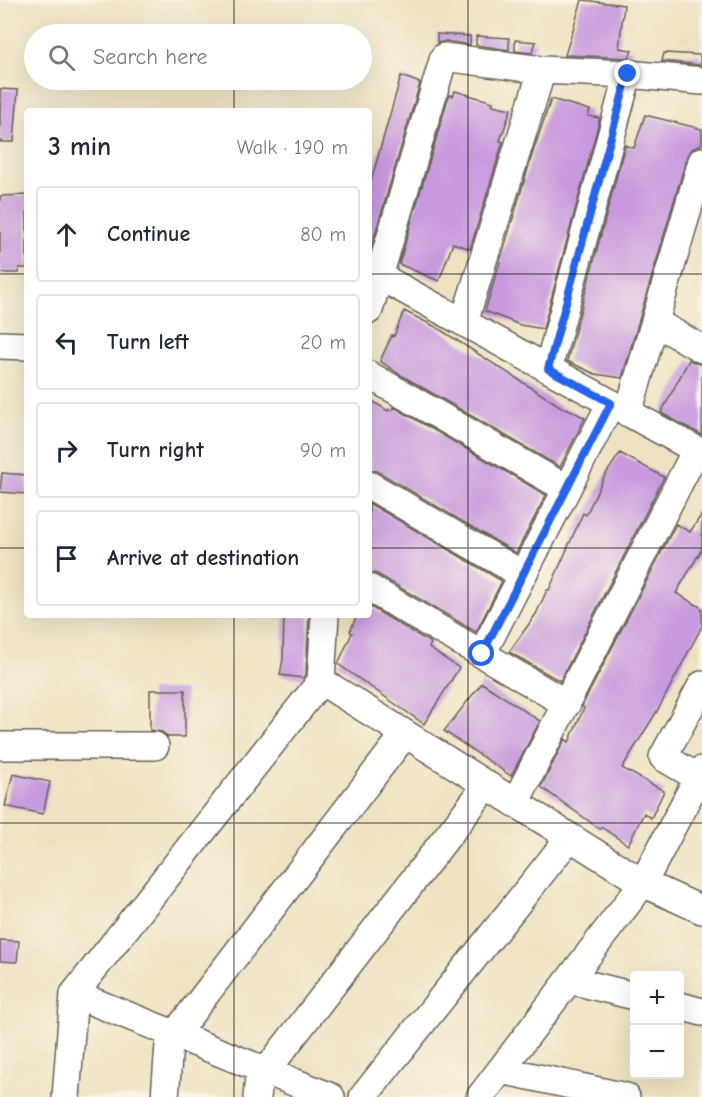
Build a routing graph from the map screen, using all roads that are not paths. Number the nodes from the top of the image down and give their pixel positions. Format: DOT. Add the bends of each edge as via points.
graph roads {
  1 [pos="542,70"];
  2 [pos="628,74"];
  3 [pos="702,81"];
  4 [pos="702,161"];
  5 [pos="692,238"];
  6 [pos="379,276"];
  7 [pos="372,300"];
  8 [pos="464,322"];
  9 [pos="655,322"];
  10 [pos="0,345"];
  11 [pos="24,346"];
  12 [pos="702,349"];
  13 [pos="548,369"];
  14 [pos="372,377"];
  15 [pos="620,408"];
  16 [pos="699,452"];
  17 [pos="372,487"];
  18 [pos="567,489"];
  19 [pos="523,575"];
  20 [pos="372,590"];
  21 [pos="325,618"];
  22 [pos="482,654"];
  23 [pos="321,681"];
  24 [pos="702,685"];
  25 [pos="567,704"];
  26 [pos="405,734"];
  27 [pos="0,746"];
  28 [pos="155,746"];
  29 [pos="701,776"];
  30 [pos="487,785"];
  31 [pos="515,803"];
  32 [pos="570,837"];
  33 [pos="644,883"];
  34 [pos="702,910"];
  35 [pos="570,980"];
  36 [pos="74,994"];
  37 [pos="630,995"];
  38 [pos="684,1007"];
  39 [pos="702,1012"];
  40 [pos="173,1033"];
  41 [pos="263,1069"];
  42 [pos="501,1070"];
  43 [pos="66,1097"];
  44 [pos="165,1097"];
  45 [pos="257,1097"];
  46 [pos="331,1097"];
  47 [pos="363,1097"];
  48 [pos="480,1097"];
  49 [pos="626,1097"];
  1 -- 2 [label="street"];
  1 -- 6 [label="street" via="444,57"];
  1 -- 8 [label="street"];
  2 -- 3 [label="street"];
  2 -- 13 [label="street"];
  4 -- 5 [label="street"];
  5 -- 9 [label="street"];
  6 -- 7 [label="street"];
  6 -- 8 [label="street"];
  8 -- 13 [label="street"];
  9 -- 12 [label="street"];
  9 -- 15 [label="street"];
  10 -- 11 [label="street"];
  13 -- 15 [label="street"];
  14 -- 18 [label="street"];
  15 -- 16 [label="street"];
  15 -- 18 [label="street"];
  16 -- 25 [label="street"];
  17 -- 19 [label="street"];
  18 -- 19 [label="street"];
  19 -- 22 [label="street"];
  20 -- 22 [label="street"];
  21 -- 23 [label="street"];
  22 -- 25 [label="street"];
  23 -- 26 [label="street"];
  23 -- 36 [label="street"];
  24 -- 29 [label="street" via="663,757"];
  25 -- 31 [label="street"];
  26 -- 30 [label="street"];
  26 -- 40 [label="street"];
  27 -- 28 [label="street"];
  29 -- 33 [label="street"];
  30 -- 31 [label="street"];
  30 -- 41 [label="street"];
  31 -- 32 [label="street"];
  32 -- 33 [label="street"];
  32 -- 47 [label="street"];
  33 -- 34 [label="street"];
  33 -- 35 [label="street"];
  35 -- 37 [label="street"];
  35 -- 42 [label="street"];
  36 -- 40 [label="street"];
  36 -- 43 [label="street"];
  38 -- 39 [label="street"];
  40 -- 41 [label="street"];
  40 -- 44 [label="street"];
  41 -- 45 [label="street"];
  41 -- 46 [label="street"];
  42 -- 48 [label="street"];
  42 -- 49 [label="street"];
}
